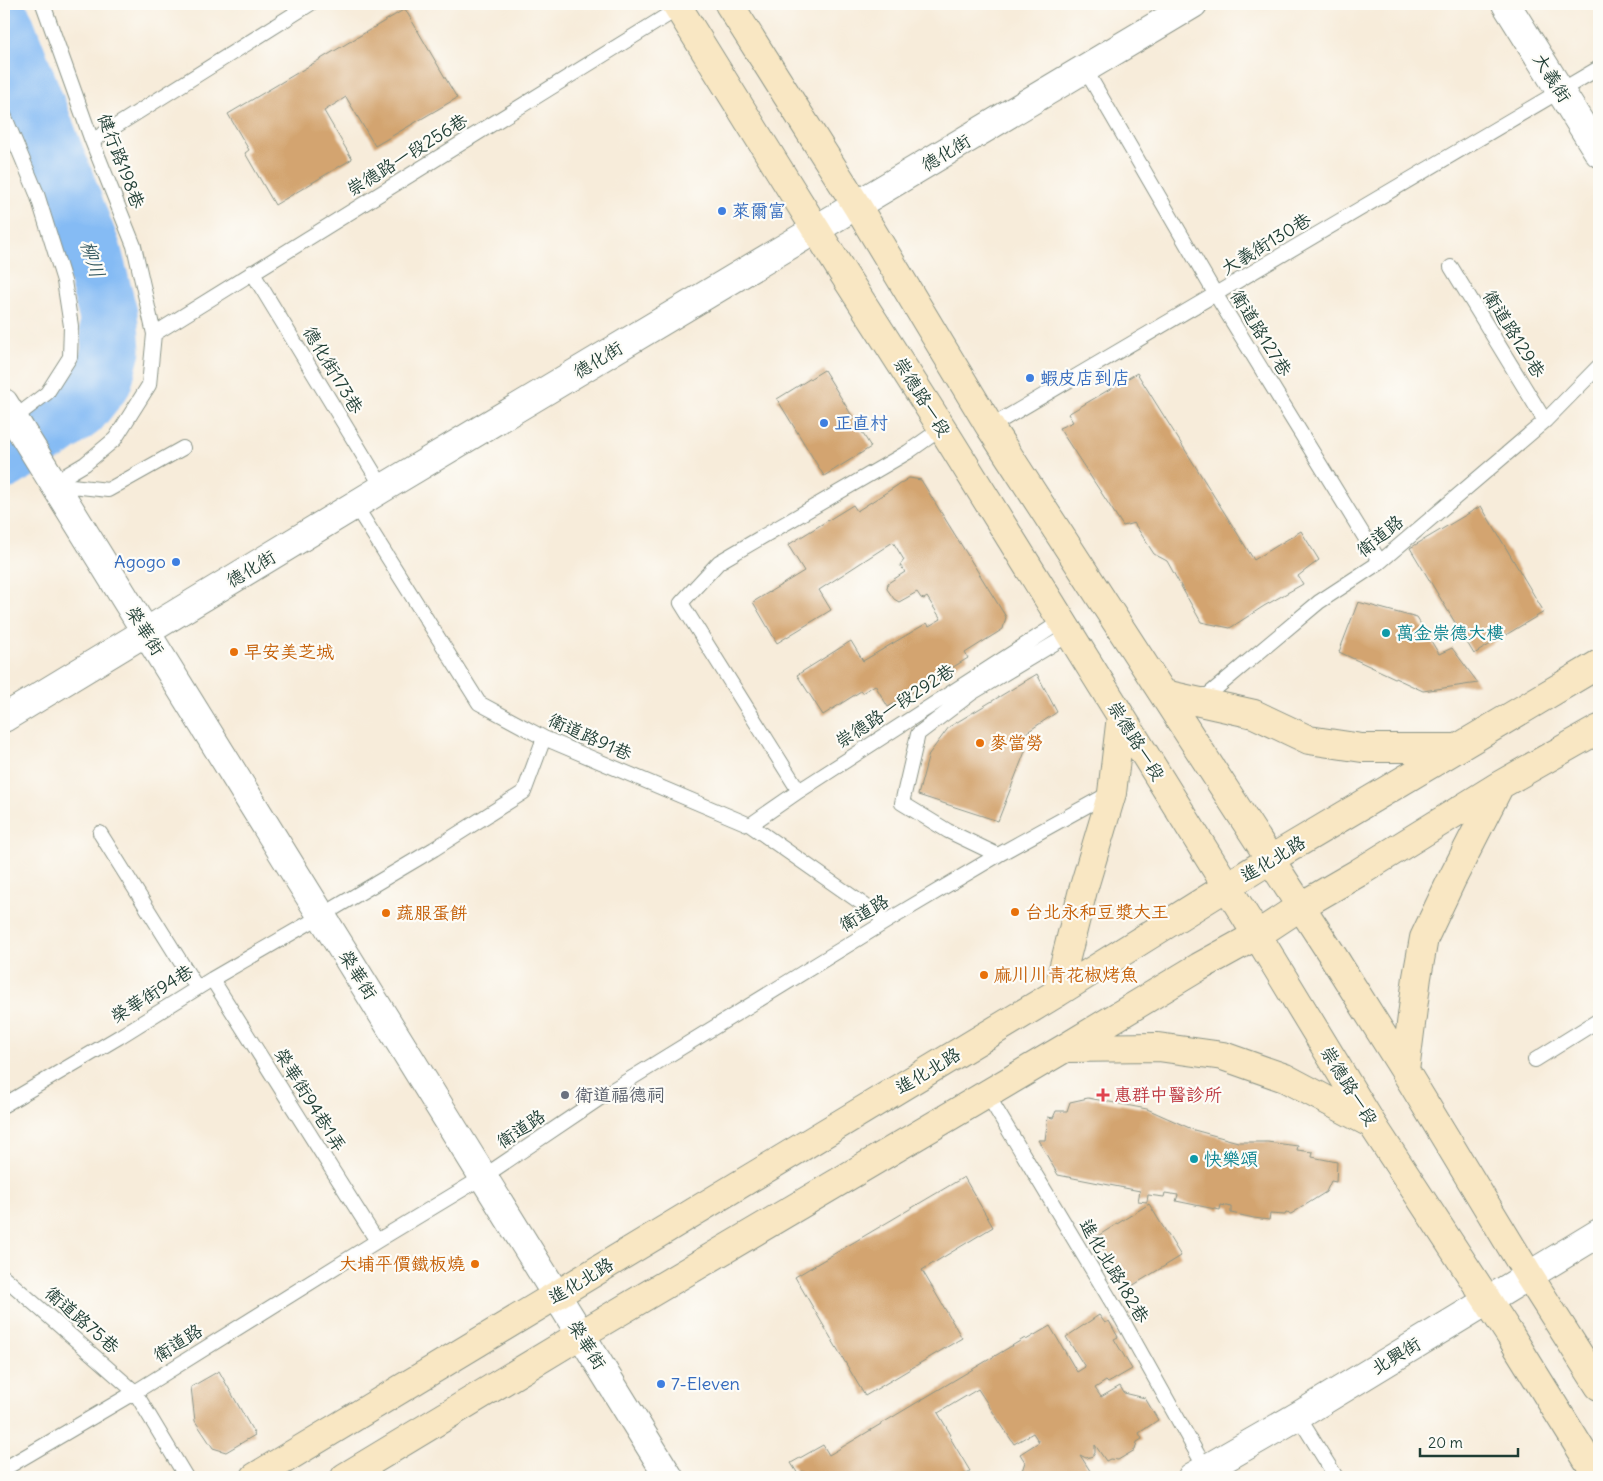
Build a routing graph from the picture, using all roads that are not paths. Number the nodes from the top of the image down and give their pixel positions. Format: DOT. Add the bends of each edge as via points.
graph roads {
  1 [pos="310,4"];
  2 [pos="729,4"];
  3 [pos="1193,4"];
  4 [pos="1506,4"];
  5 [pos="47,5"];
  6 [pos="678,6"];
  7 [pos="1599,68"];
  8 [pos="1085,69"];
  9 [pos="1561,92"];
  10 [pos="4,115"];
  11 [pos="92,141"];
  12 [pos="1599,153"];
  13 [pos="857,206"];
  14 [pos="816,229"];
  15 [pos="1451,267"];
  16 [pos="252,272"];
  17 [pos="1216,295"];
  18 [pos="154,334"];
  19 [pos="1599,366"];
  20 [pos="11,416"];
  21 [pos="1545,421"];
  22 [pos="990,427"];
  23 [pos="942,428"];
  24 [pos="183,448"];
  25 [pos="50,478"];
  26 [pos="383,488"];
  27 [pos="355,505"];
  28 [pos="1380,562"];
  29 [pos="1066,628"];
  30 [pos="146,632"];
  31 [pos="1599,664"];
  32 [pos="1164,694"];
  33 [pos="1121,716"];
  34 [pos="4,718"];
  35 [pos="1599,729"];
  36 [pos="544,738"];
  37 [pos="1457,748"];
  38 [pos="1500,785"];
  39 [pos="798,791"];
  40 [pos="1112,793"];
  41 [pos="750,825"];
  42 [pos="100,833"];
  43 [pos="998,855"];
  44 [pos="1271,859"];
  45 [pos="1227,887"];
  46 [pos="1301,906"];
  47 [pos="321,916"];
  48 [pos="887,921"];
  49 [pos="1257,935"];
  50 [pos="212,979"];
  51 [pos="197,988"];
  52 [pos="1057,993"];
  53 [pos="1599,1020"];
  54 [pos="1065,1048"];
  55 [pos="1535,1060"];
  56 [pos="1405,1071"];
  57 [pos="987,1094"];
  58 [pos="4,1105"];
  59 [pos="1372,1124"];
  60 [pos="483,1177"];
  61 [pos="1599,1233"];
  62 [pos="377,1241"];
  63 [pos="1529,1276"];
  64 [pos="4,1277"];
  65 [pos="557,1296"];
  66 [pos="1488,1301"];
  67 [pos="580,1335"];
  68 [pos="1599,1386"];
  69 [pos="135,1392"];
  70 [pos="1298,1416"];
  71 [pos="4,1468"];
  72 [pos="1203,1475"];
  73 [pos="186,1477"];
  74 [pos="256,1477"];
  75 [pos="345,1477"];
  76 [pos="669,1477"];
  77 [pos="1336,1477"];
  78 [pos="1598,1477"];
  1 -- 11 [label="lane"];
  2 -- 13 [label="main road"];
  3 -- 8 [label="street, 德化街"];
  4 -- 9 [label="street, 大義街"];
  5 -- 11 [label="lane, 健行路198巷"];
  6 -- 14 [label="main road, 崇德路一段"];
  6 -- 16 [label="lane, 崇德路一段256巷"];
  7 -- 9 [label="lane, 大義街130巷"];
  8 -- 13 [label="street, 德化街"];
  8 -- 17 [label="lane, 衛道路127巷"];
  9 -- 12 [label="street, 大義街"];
  9 -- 17 [label="lane, 大義街130巷"];
  10 -- 20 [label="lane" via="37,194 64,281 71,326 70,357 47,393"];
  11 -- 18 [label="lane, 健行路198巷" via="134,246"];
  13 -- 14 [label="street, 德化街"];
  13 -- 22 [label="main road"];
  14 -- 23 [label="main road, 崇德路一段"];
  14 -- 26 [label="street, 德化街"];
  15 -- 21 [label="lane, 衛道路129巷"];
  16 -- 18 [label="lane, 崇德路一段256巷"];
  16 -- 26 [label="lane, 德化街173巷"];
  17 -- 22 [label="lane, 大義街130巷"];
  17 -- 28 [label="lane, 衛道路127巷"];
  18 -- 25 [label="lane, 健行路198巷" via="149,385 115,439 85,464"];
  19 -- 21 [label="lane, 衛道路"];
  20 -- 25 [label="street, 榮華街"];
  21 -- 28 [label="lane, 衛道路"];
  22 -- 32 [label="main road"];
  23 -- 29 [label="main road, 崇德路一段"];
  23 -- 39 [label="lane" via="908,452 719,562 681,603"];
  24 -- 25 [label="lane" via="108,490"];
  25 -- 30 [label="street, 榮華街"];
  26 -- 27 [label="street, 德化街"];
  27 -- 30 [label="street, 德化街"];
  27 -- 36 [label="lane, 衛道路91巷" via="479,703"];
  28 -- 32 [label="lane, 衛道路" via="1319,602 1208,695"];
  29 -- 33 [label="main road, 崇德路一段"];
  29 -- 39 [label="lane, 崇德路一段292巷"];
  29 -- 43 [label="lane" via="918,734 902,803 948,831"];
  30 -- 34 [label="street, 德化街"];
  30 -- 47 [label="street, 榮華街"];
  31 -- 37 [label="main road, 進化北路"];
  32 -- 37 [label="main road" via="1254,714 1309,740 1362,748"];
  32 -- 44 [label="main road"];
  33 -- 40 [label="main road"];
  33 -- 45 [label="main road, 崇德路一段"];
  35 -- 38 [label="main road"];
  36 -- 41 [label="lane, 衛道路91巷"];
  36 -- 47 [label="lane, 榮華街94巷" via="524,792"];
  37 -- 44 [label="main road, 進化北路"];
  38 -- 46 [label="main road"];
  38 -- 56 [label="main road" via="1424,938"];
  39 -- 41 [label="lane, 崇德路一段292巷"];
  40 -- 43 [label="lane, 衛道路"];
  40 -- 52 [label="main road"];
  41 -- 48 [label="lane, 衛道路91巷"];
  42 -- 51 [label="lane"];
  43 -- 48 [label="lane, 衛道路"];
  44 -- 45 [label="main road, 進化北路"];
  44 -- 46 [label="main road"];
  45 -- 49 [label="main road, 崇德路一段"];
  45 -- 52 [label="main road, 進化北路"];
  46 -- 49 [label="main road"];
  46 -- 56 [label="main road"];
  47 -- 50 [label="lane, 榮華街94巷"];
  47 -- 60 [label="street, 榮華街"];
  48 -- 60 [label="lane, 衛道路" via="609,1092"];
  49 -- 54 [label="main road"];
  49 -- 59 [label="main road, 崇德路一段"];
  50 -- 51 [label="lane, 榮華街94巷"];
  50 -- 62 [label="lane, 榮華街94巷1弄"];
  51 -- 58 [label="lane, 榮華街94巷"];
  52 -- 65 [label="main road, 進化北路"];
  53 -- 55 [label="lane"];
  54 -- 57 [label="main road"];
  54 -- 59 [label="main road" via="1158,1047 1223,1056 1284,1078"];
  56 -- 63 [label="main road"];
  57 -- 67 [label="main road"];
  57 -- 72 [label="lane, 進化北路182巷" via="1123,1321"];
  59 -- 66 [label="main road, 崇德路一段"];
  60 -- 62 [label="lane, 衛道路"];
  60 -- 65 [label="street, 榮華街"];
  61 -- 63 [label="street, 北興街"];
  62 -- 69 [label="lane, 衛道路"];
  63 -- 66 [label="street, 北興街"];
  63 -- 68 [label="main road"];
  64 -- 69 [label="lane, 衛道路75巷"];
  65 -- 67 [label="street, 榮華街"];
  65 -- 74 [label="main road, 進化北路"];
  66 -- 70 [label="street, 北興街"];
  66 -- 78 [label="main road, 崇德路一段"];
  67 -- 75 [label="main road"];
  67 -- 76 [label="street, 榮華街"];
  69 -- 71 [label="lane, 衛道路"];
  69 -- 73 [label="lane, 衛道路75巷"];
  70 -- 72 [label="street, 北興街"];
  70 -- 77 [label="lane"];
}
